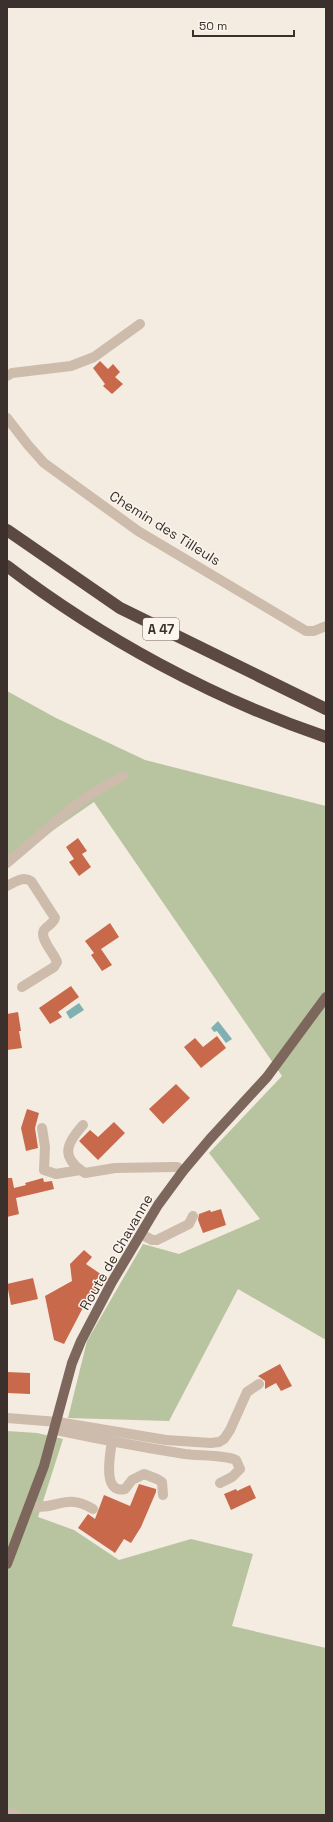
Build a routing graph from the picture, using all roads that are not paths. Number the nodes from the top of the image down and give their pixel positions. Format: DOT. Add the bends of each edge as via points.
graph roads {
  1 [pos="140,324"];
  2 [pos="7,376"];
  3 [pos="7,418"];
  4 [pos="7,530"];
  5 [pos="7,566"];
  6 [pos="326,626"];
  7 [pos="326,708"];
  8 [pos="326,737"];
  9 [pos="122,776"];
  10 [pos="7,863"];
  11 [pos="7,886"];
  12 [pos="22,988"];
  13 [pos="326,997"];
  14 [pos="83,1125"];
  15 [pos="42,1128"];
  16 [pos="80,1170"];
  17 [pos="183,1171"];
  18 [pos="193,1216"];
  19 [pos="141,1234"];
  20 [pos="259,1384"];
  21 [pos="7,1418"];
  22 [pos="57,1426"];
  23 [pos="112,1441"];
  24 [pos="220,1483"];
  25 [pos="163,1494"];
  26 [pos="30,1506"];
  27 [pos="93,1509"];
  28 [pos="7,1564"];
  29 [pos="7,1812"];
  30 [pos="16,1815"];
  1 -- 2 [label="street" via="88,359 71,366 12,373"];
  3 -- 6 [label="street, Chemin des Tilleuls" via="44,462 138,531 306,631"];
  4 -- 7 [label="highway, A 47" via="120,608"];
  5 -- 8 [label="highway, A 47" via="65,606 153,660 255,710"];
  9 -- 10 [label="street" via="67,812"];
  11 -- 12 [label="street" via="26,878 31,881 55,918 44,930 43,938 57,962 54,967"];
  13 -- 17 [label="main road, Route de Chavanne" via="267,1077"];
  14 -- 16 [label="street" via="72,1137 68,1151 70,1158"];
  15 -- 16 [label="street" via="45,1147 44,1170 56,1174"];
  16 -- 17 [label="street" via="91,1173 115,1168 173,1167"];
  17 -- 19 [label="main road, Route de Chavanne"];
  18 -- 19 [label="street" via="189,1224 157,1240"];
  19 -- 22 [label="main road, Route de Chavanne" via="81,1341 72,1363"];
  20 -- 22 [label="street" via="247,1392 230,1430 219,1442 166,1440"];
  21 -- 22 [label="street"];
  22 -- 23 [label="street"];
  22 -- 26 [label="main road, Route de Chavanne"];
  23 -- 24 [label="street" via="196,1455 230,1457 236,1460 240,1469 237,1474"];
  23 -- 25 [label="street" via="109,1474 114,1488 125,1489 132,1480 144,1474 162,1482"];
  26 -- 27 [label="street" via="44,1507 74,1501"];
  26 -- 28 [label="main road, Route de Chavanne"];
  29 -- 30 [label="street"];
}
